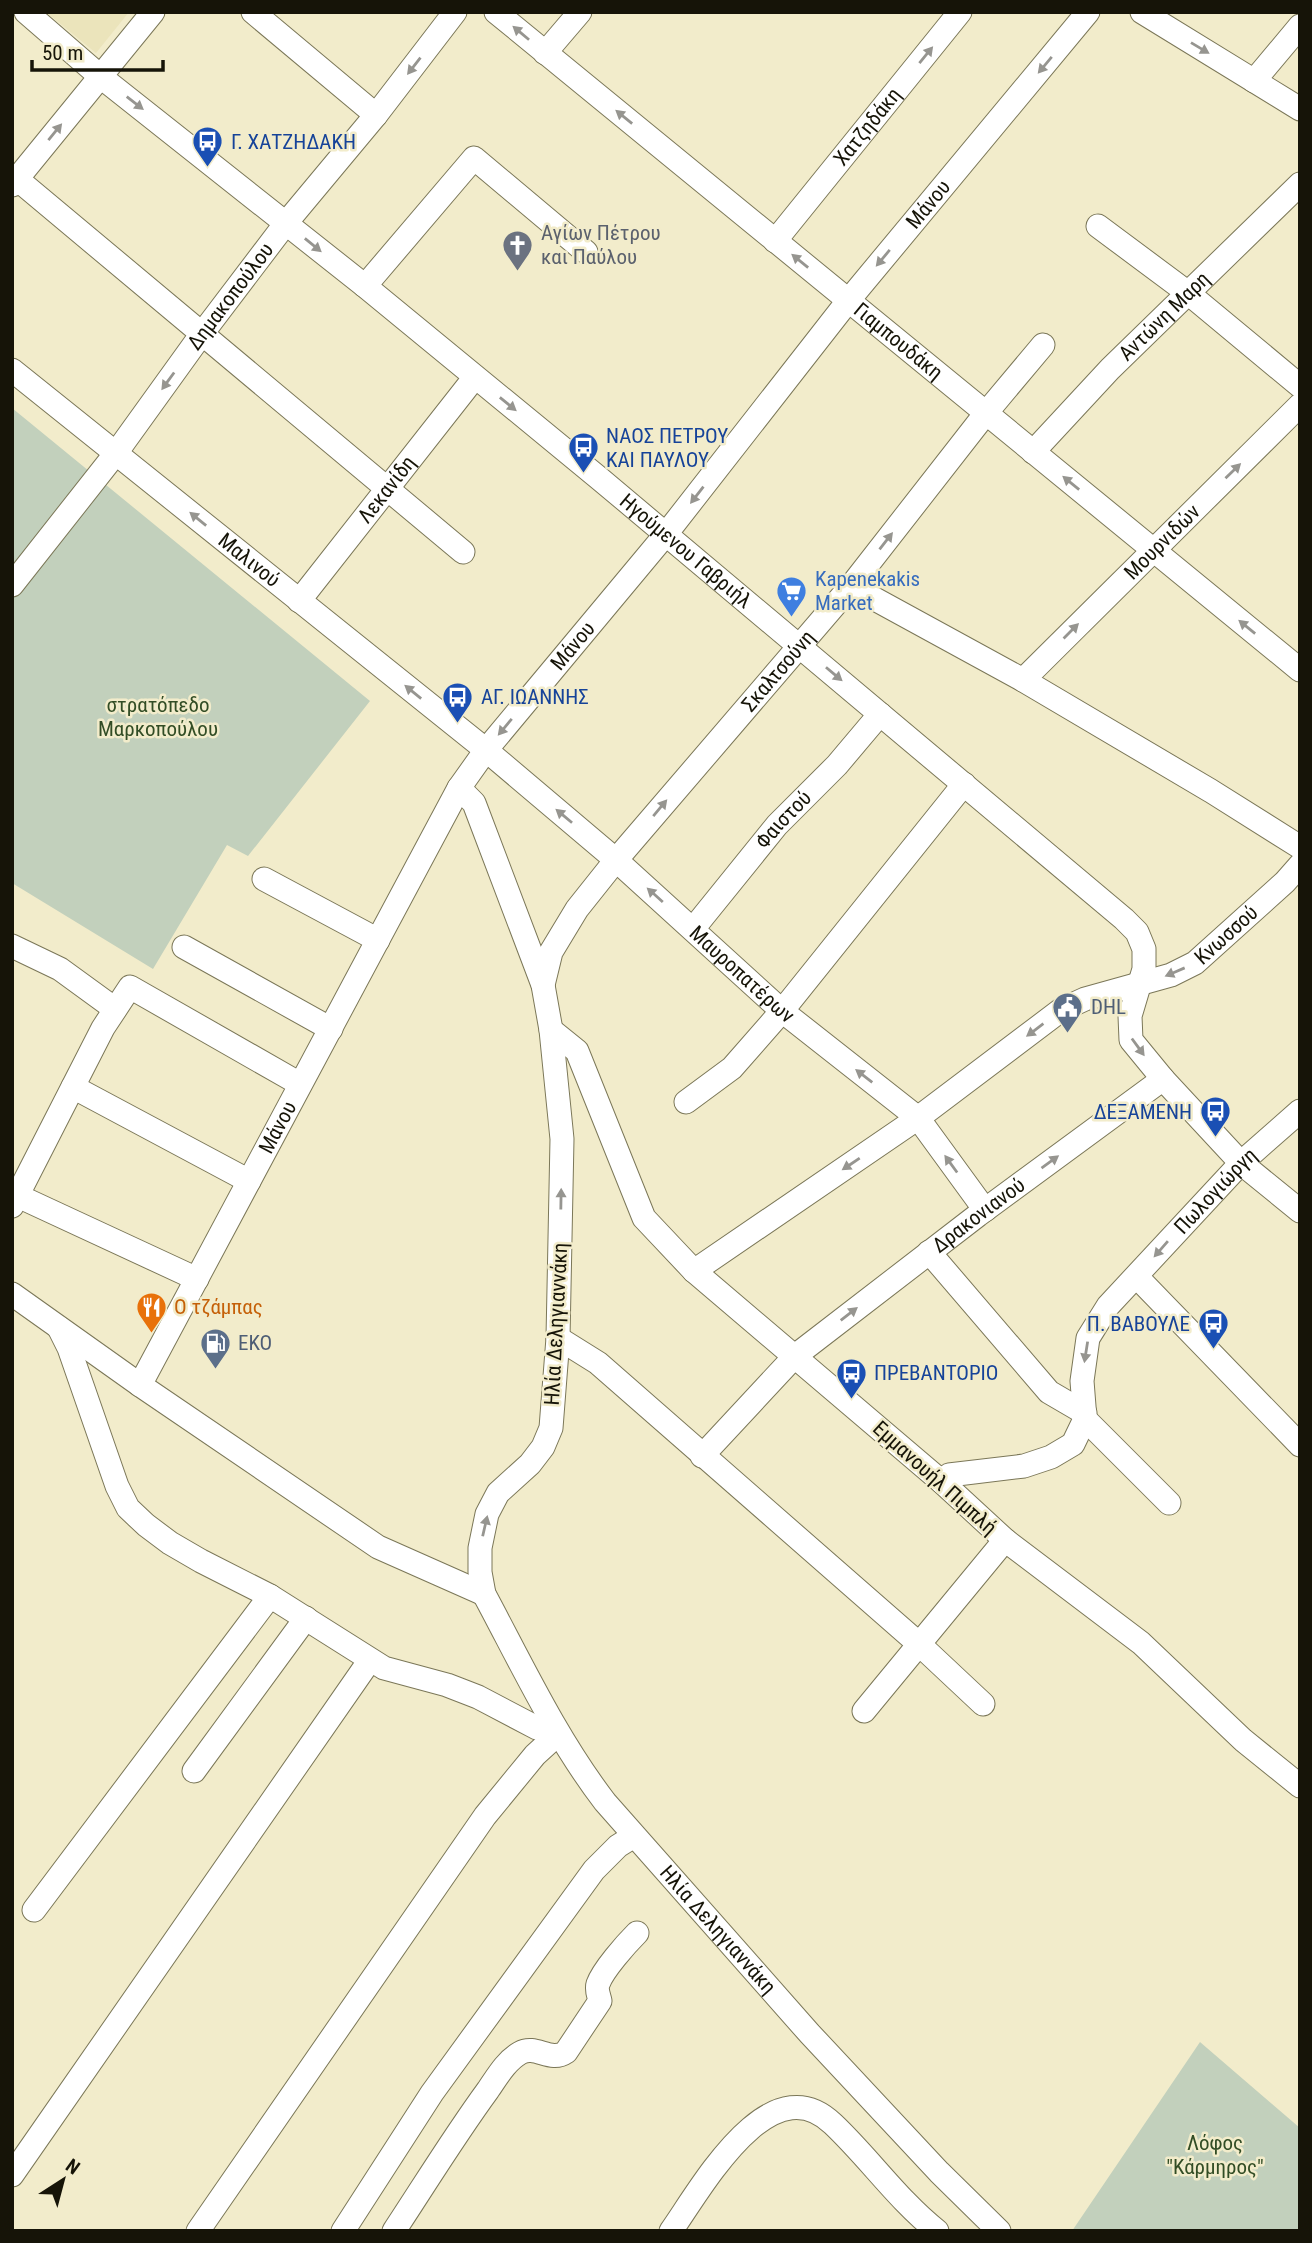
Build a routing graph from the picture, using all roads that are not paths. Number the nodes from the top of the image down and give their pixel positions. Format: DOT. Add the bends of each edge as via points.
graph roads {
  1 [pos="26,12"];
  2 [pos="153,12"];
  3 [pos="253,12"];
  4 [pos="455,12"];
  5 [pos="496,12"];
  6 [pos="580,12"];
  7 [pos="960,12"];
  8 [pos="1088,12"];
  9 [pos="1142,12"];
  10 [pos="1300,26"];
  11 [pos="545,53"];
  12 [pos="101,76"];
  13 [pos="1254,81"];
  14 [pos="1300,109"];
  15 [pos="376,115"];
  16 [pos="15,182"];
  17 [pos="1300,184"];
  18 [pos="286,223"];
  19 [pos="1098,226"];
  20 [pos="775,241"];
  21 [pos="586,252"];
  22 [pos="365,286"];
  23 [pos="1188,293"];
  24 [pos="848,301"];
  25 [pos="201,335"];
  26 [pos="1043,345"];
  27 [pos="12,370"];
  28 [pos="475,377"];
  29 [pos="1300,386"];
  30 [pos="1300,405"];
  31 [pos="986,413"];
  32 [pos="1033,452"];
  33 [pos="116,453"];
  34 [pos="386,488"];
  35 [pos="666,534"];
  36 [pos="1153,550"];
  37 [pos="463,552"];
  38 [pos="12,585"];
  39 [pos="851,586"];
  40 [pos="299,601"];
  41 [pos="799,645"];
  42 [pos="1300,670"];
  43 [pos="1023,680"];
  44 [pos="880,713"];
  45 [pos="486,750"];
  46 [pos="964,784"];
  47 [pos="459,788"];
  48 [pos="1300,847"];
  49 [pos="616,860"];
  50 [pos="1300,864"];
  51 [pos="264,879"];
  52 [pos="692,929"];
  53 [pos="378,940"];
  54 [pos="12,946"];
  55 [pos="184,947"];
  56 [pos="1141,984"];
  57 [pos="543,985"];
  58 [pos="115,1009"];
  59 [pos="782,1011"];
  60 [pos="331,1029"];
  61 [pos="551,1030"];
  62 [pos="1163,1079"];
  63 [pos="300,1084"];
  64 [pos="73,1087"];
  65 [pos="685,1102"];
  66 [pos="1300,1111"];
  67 [pos="918,1118"];
  68 [pos="1241,1163"];
  69 [pos="249,1181"];
  70 [pos="15,1201"];
  71 [pos="985,1210"];
  72 [pos="1300,1211"];
  73 [pos="929,1252"];
  74 [pos="694,1271"];
  75 [pos="1137,1277"];
  76 [pos="197,1279"];
  77 [pos="16,1306"];
  78 [pos="59,1328"];
  79 [pos="558,1338"];
  80 [pos="795,1356"];
  81 [pos="140,1385"];
  82 [pos="1085,1416"];
  83 [pos="1300,1445"];
  84 [pos="702,1455"];
  85 [pos="942,1482"];
  86 [pos="1169,1503"];
  87 [pos="1005,1540"];
  88 [pos="484,1594"];
  89 [pos="270,1596"];
  90 [pos="306,1618"];
  91 [pos="919,1644"];
  92 [pos="370,1660"];
  93 [pos="983,1704"];
  94 [pos="863,1711"];
  95 [pos="558,1734"];
  96 [pos="194,1771"];
  97 [pos="1300,1786"];
  98 [pos="634,1836"];
  99 [pos="34,1910"];
  100 [pos="637,1933"];
  101 [pos="12,2175"];
  102 [pos="198,2231"];
  103 [pos="343,2231"];
  104 [pos="394,2231"];
  105 [pos="671,2231"];
  106 [pos="937,2231"];
  107 [pos="999,2231"];
  1 -- 12 [label="street, Ηγούμενου Γαβριήλ"];
  2 -- 12 [label="street"];
  3 -- 15 [label="street"];
  4 -- 15 [label="street, Δημακοπούλου, one-way"];
  11 -- 5 [label="street, Γιαμπουδάκη, one-way"];
  6 -- 11 [label="street"];
  20 -- 7 [label="street, Χατζηδάκη, one-way"];
  8 -- 24 [label="street, Μάνου, one-way"];
  9 -- 13 [label="street, one-way"];
  10 -- 13 [label="street"];
  20 -- 11 [label="street, Γιαμπουδάκη, one-way"];
  16 -- 12 [label="street, one-way"];
  12 -- 18 [label="street, Ηγούμενου Γαβριήλ, one-way"];
  13 -- 14 [label="street"];
  15 -- 18 [label="street, Δημακοπούλου"];
  16 -- 25 [label="street"];
  17 -- 23 [label="street, Αντώνη Μαρη"];
  18 -- 22 [label="street, Ηγούμενου Γαβριήλ, one-way"];
  18 -- 25 [label="street, Δημακοπούλου"];
  19 -- 23 [label="street"];
  24 -- 20 [label="street, Γιαμπουδάκη, one-way"];
  21 -- 22 [label="street" via="474,158"];
  22 -- 28 [label="street, Ηγούμενου Γαβριήλ"];
  23 -- 29 [label="street"];
  23 -- 32 [label="street, Αντώνη Μαρη"];
  24 -- 31 [label="street, Γιαμπουδάκη"];
  24 -- 35 [label="street, Μάνου, one-way"];
  25 -- 33 [label="street, Δημακοπούλου, one-way"];
  25 -- 34 [label="street"];
  26 -- 31 [label="street, Σκαλτσούνη"];
  27 -- 33 [label="street, Μαλινού"];
  28 -- 34 [label="street, Λεκανίδη"];
  28 -- 35 [label="street, Ηγούμενου Γαβριήλ, one-way"];
  36 -- 30 [label="street, Μουρνιδών, one-way"];
  31 -- 32 [label="street, Γιαμπουδάκη"];
  39 -- 31 [label="street, Σκαλτσούνη, one-way"];
  36 -- 32 [label="street, Γιαμπουδάκη, one-way"];
  33 -- 38 [label="street, Δημακοπούλου"];
  40 -- 33 [label="street, Μαλινού, one-way"];
  34 -- 37 [label="street"];
  34 -- 40 [label="street, Λεκανίδη"];
  35 -- 41 [label="street, Ηγούμενου Γαβριήλ"];
  35 -- 45 [label="street, Μάνου, one-way"];
  42 -- 36 [label="street, Γιαμπουδάκη, one-way"];
  43 -- 36 [label="street, Μουρνιδών, one-way"];
  39 -- 41 [label="street, Σκαλτσούνη"];
  39 -- 43 [label="street"];
  45 -- 40 [label="street, Μαλινού, one-way"];
  41 -- 44 [label="street, Ηγούμενου Γαβριήλ, one-way"];
  49 -- 41 [label="street, Σκαλτσούνη, one-way"];
  43 -- 48 [label="street"];
  44 -- 46 [label="street, Ηγούμενου Γαβριήλ"];
  44 -- 52 [label="street, Φαιστού" via="837,765 777,825"];
  45 -- 47 [label="street, Μάνου"];
  49 -- 45 [label="street, Μαυροπατέρων, one-way"];
  46 -- 56 [label="street, Ηγούμενου Γαβριήλ" via="1137,932 1144,949"];
  46 -- 59 [label="street"];
  47 -- 53 [label="street, Μάνου"];
  47 -- 57 [label="street" via="474,803"];
  52 -- 49 [label="street, Μαυροπατέρων, one-way"];
  49 -- 57 [label="street, Σκαλτσούνη" via="551,952"];
  50 -- 56 [label="street, Κνωσσού, one-way" via="1195,963"];
  51 -- 53 [label="street"];
  52 -- 59 [label="street, Μαυροπατέρων"];
  53 -- 60 [label="street, Μάνου"];
  54 -- 58 [label="street" via="60,969"];
  55 -- 60 [label="street"];
  56 -- 62 [label="street, Ηγούμενου Γαβριήλ, one-way" via="1130,1016 1131,1040"];
  56 -- 67 [label="street, Κνωσσού, one-way" via="1061,1010"];
  57 -- 61 [label="street, Ηλία ∆εληγιαννάκη"];
  58 -- 63 [label="street" via="130,987"];
  58 -- 64 [label="street"];
  59 -- 65 [label="street" via="732,1068"];
  67 -- 59 [label="street, Μαυροπατέρων, one-way"];
  60 -- 63 [label="street, Μάνου"];
  61 -- 74 [label="street, Εµµανουήλ Πιµπλή" via="577,1051 644,1218"];
  79 -- 61 [label="street, Ηλία ∆εληγιαννάκη, one-way" via="562,1139"];
  62 -- 68 [label="street, Ηγούμενου Γαβριήλ"];
  71 -- 62 [label="street, Δρακονιανού, one-way"];
  63 -- 69 [label="street, Μάνου"];
  64 -- 69 [label="street"];
  64 -- 70 [label="street"];
  66 -- 68 [label="street, Πωλογιώργη"];
  71 -- 67 [label="street, Μαυροπατέρων, one-way"];
  67 -- 74 [label="street, Κνωσσού, one-way"];
  68 -- 72 [label="street, Ηγούμενου Γαβριήλ"];
  68 -- 75 [label="street, Πωλογιώργη, one-way"];
  69 -- 76 [label="street, Μάνου"];
  70 -- 76 [label="street"];
  71 -- 73 [label="street, Δρακονιανού"];
  80 -- 73 [label="street, Δρακονιανού, one-way"];
  73 -- 82 [label="street" via="1049,1392"];
  74 -- 80 [label="street, Εµµανουήλ Πιµπλή"];
  75 -- 82 [label="street, Πωλογιώργη, one-way" via="1108,1306 1088,1338 1082,1381"];
  75 -- 83 [label="street"];
  76 -- 81 [label="street, Μάνου"];
  77 -- 78 [label="street"];
  78 -- 81 [label="street"];
  78 -- 89 [label="street" via="128,1508 170,1543"];
  79 -- 84 [label="street" via="597,1363"];
  88 -- 79 [label="street, Ηλία ∆εληγιαννάκη, one-way" via="480,1548 487,1514 498,1493 543,1447 551,1428"];
  80 -- 84 [label="street, Δρακονιανού"];
  80 -- 85 [label="street, Εµµανουήλ Πιµπλή"];
  81 -- 88 [label="street" via="378,1547"];
  82 -- 85 [label="street" via="1073,1444 1051,1457 1024,1466 949,1475"];
  82 -- 86 [label="street"];
  84 -- 91 [label="street"];
  85 -- 87 [label="street, Εµµανουήλ Πιµπλή"];
  87 -- 91 [label="street"];
  87 -- 97 [label="street, Εµµανουήλ Πιµπλή" via="1141,1643 1243,1740"];
  88 -- 95 [label="street, Ηλία Δεληγιαννάκη"];
  89 -- 90 [label="street"];
  89 -- 99 [label="street"];
  90 -- 92 [label="street"];
  90 -- 96 [label="street"];
  91 -- 93 [label="street"];
  91 -- 94 [label="street"];
  92 -- 95 [label="street" via="458,1689"];
  92 -- 101 [label="street"];
  95 -- 98 [label="street, Ηλία Δεληγιαννάκη"];
  95 -- 102 [label="street" via="485,1816"];
  98 -- 103 [label="street" via="594,1870 432,2093"];
  98 -- 107 [label="street, Ηλία Δεληγιαννάκη" via="810,2034"];
  100 -- 104 [label="street" via="599,1982 600,2001 566,2052 552,2056 530,2050 510,2060"];
  105 -- 106 [label="street" via="741,2137 771,2113 790,2106 807,2107 832,2122"];
}
